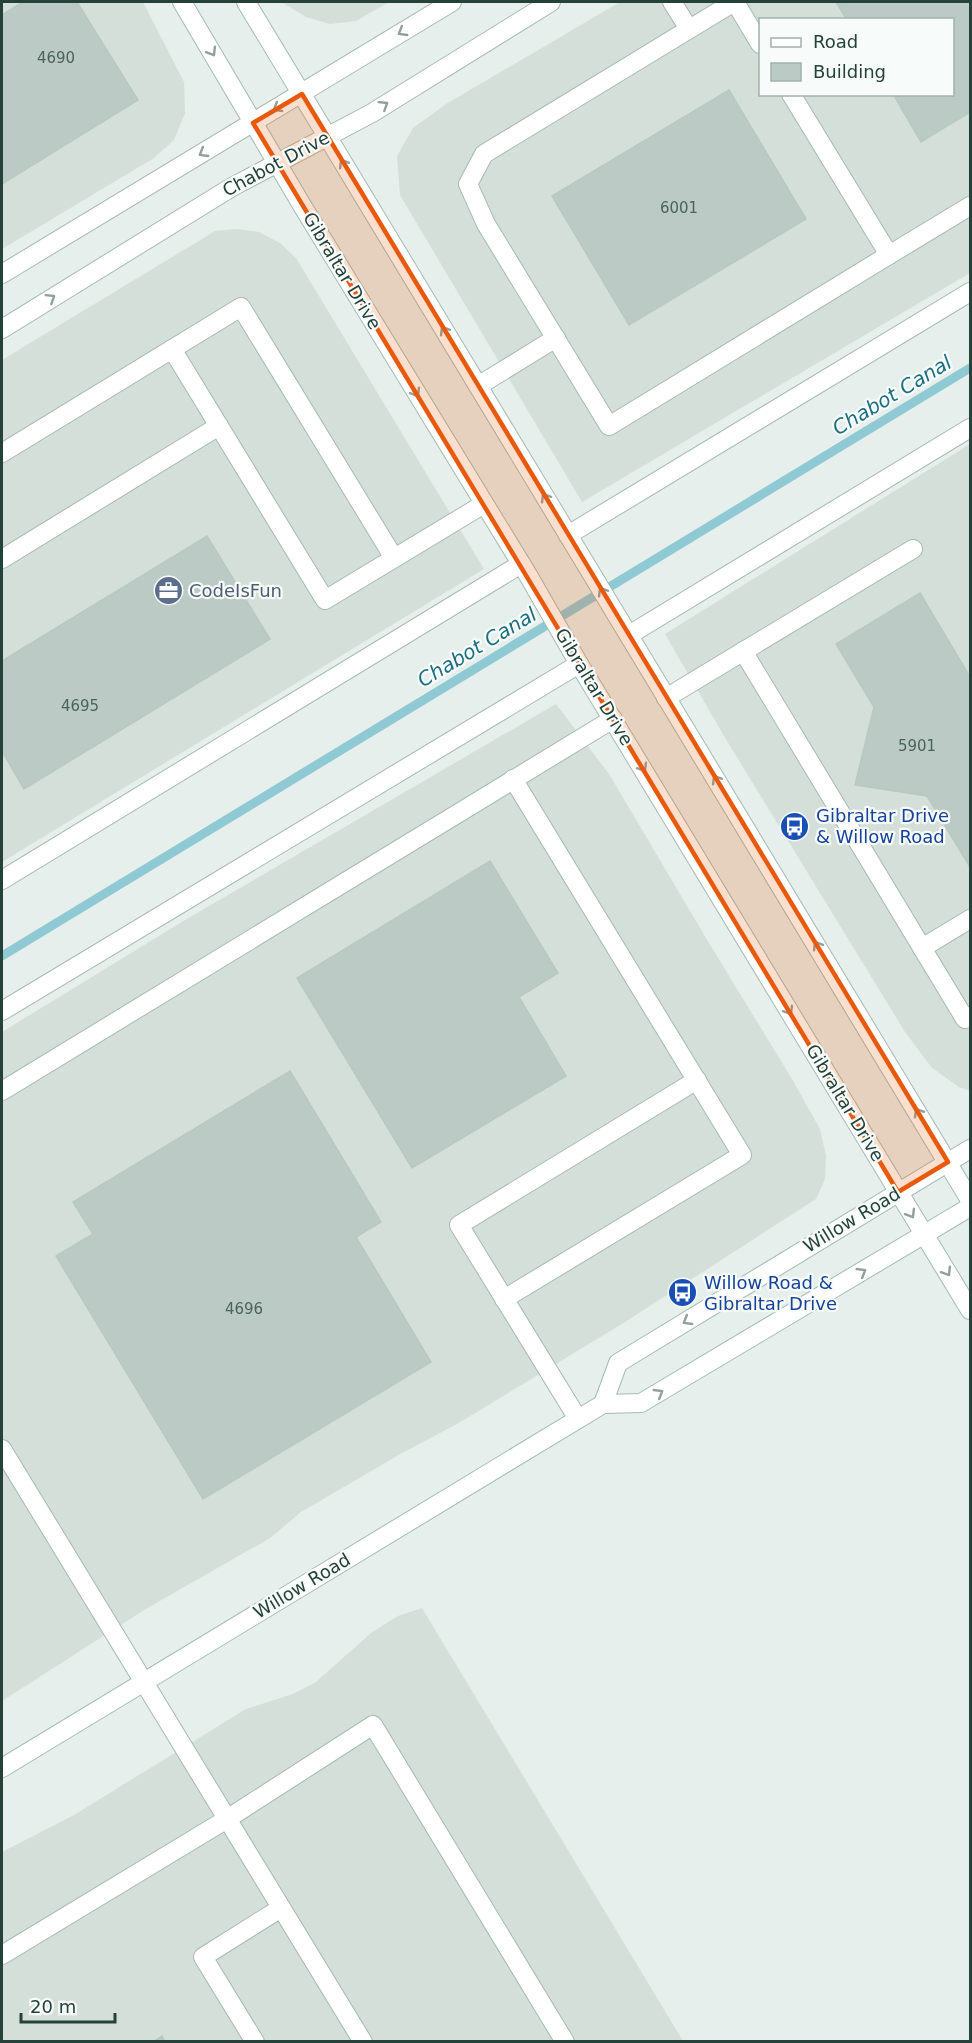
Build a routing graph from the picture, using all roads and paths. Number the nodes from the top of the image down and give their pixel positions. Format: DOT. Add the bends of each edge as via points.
graph roads {
  1 [pos="182,2"];
  2 [pos="246,2"];
  3 [pos="452,2"];
  4 [pos="551,2"];
  5 [pos="672,2"];
  6 [pos="727,3"];
  7 [pos="689,29"];
  8 [pos="759,43"];
  9 [pos="302,94"];
  10 [pos="792,96"];
  11 [pos="253,123"];
  12 [pos="327,136"];
  13 [pos="277,163"];
  14 [pos="970,206"];
  15 [pos="889,255"];
  16 [pos="2,274"];
  17 [pos="970,292"];
  18 [pos="2,329"];
  19 [pos="556,338"];
  20 [pos="172,349"];
  21 [pos="478,386"];
  22 [pos="219,426"];
  23 [pos="970,428"];
  24 [pos="2,453"];
  25 [pos="484,504"];
  26 [pos="572,541"];
  27 [pos="913,549"];
  28 [pos="394,558"];
  29 [pos="2,559"];
  30 [pos="524,569"];
  31 [pos="629,635"];
  32 [pos="743,651"];
  33 [pos="579,664"];
  34 [pos="666,698"];
  35 [pos="613,718"];
  36 [pos="513,779"];
  37 [pos="2,880"];
  38 [pos="970,919"];
  39 [pos="922,948"];
  40 [pos="2,1011"];
  41 [pos="970,1016"];
  42 [pos="697,1080"];
  43 [pos="2,1091"];
  44 [pos="970,1149"];
  45 [pos="948,1162"];
  46 [pos="898,1192"];
  47 [pos="970,1200"];
  48 [pos="970,1207"];
  49 [pos="924,1235"];
  50 [pos="504,1299"];
  51 [pos="970,1310"];
  52 [pos="603,1404"];
  53 [pos="578,1419"];
  54 [pos="2,1449"];
  55 [pos="143,1682"];
  56 [pos="2,1768"];
  57 [pos="227,1819"];
  58 [pos="281,1908"];
  59 [pos="2,1955"];
  60 [pos="255,2042"];
  61 [pos="363,2042"];
  62 [pos="565,2042"];
  1 -- 11 [label="street, Gibraltar Drive, one-way"];
  2 -- 9 [label="street"];
  3 -- 9 [label="street, one-way"];
  12 -- 4 [label="street, Chabot Drive, one-way"];
  5 -- 7 [label="street"];
  6 -- 7 [label="street"];
  6 -- 8 [label="street"];
  7 -- 19 [label="street" via="484,154 468,184 486,224"];
  9 -- 11 [label="street, one-way"];
  9 -- 12 [label="street"];
  10 -- 15 [label="street"];
  11 -- 13 [label="street, Gibraltar Drive"];
  11 -- 16 [label="street, one-way"];
  12 -- 13 [label="street, Chabot Drive"];
  21 -- 12 [label="street, one-way"];
  18 -- 13 [label="street, Chabot Drive, one-way"];
  13 -- 25 [label="street, Gibraltar Drive, one-way"];
  14 -- 15 [label="street"];
  15 -- 19 [label="street" via="609,426"];
  17 -- 26 [label="street"];
  19 -- 21 [label="street"];
  20 -- 22 [label="street"];
  20 -- 24 [label="street"];
  20 -- 28 [label="street" via="242,307"];
  26 -- 21 [label="street, one-way"];
  22 -- 28 [label="street" via="325,600"];
  22 -- 29 [label="street"];
  23 -- 31 [label="street"];
  25 -- 28 [label="street"];
  25 -- 30 [label="street, Gibraltar Drive"];
  31 -- 26 [label="street, one-way"];
  27 -- 32 [label="street"];
  30 -- 33 [label="street, Gibraltar Drive"];
  30 -- 37 [label="street"];
  31 -- 34 [label="street"];
  32 -- 34 [label="street"];
  32 -- 39 [label="street"];
  33 -- 35 [label="street, Gibraltar Drive"];
  33 -- 40 [label="street"];
  45 -- 34 [label="street, one-way"];
  35 -- 36 [label="street"];
  35 -- 46 [label="street, Gibraltar Drive, one-way"];
  36 -- 42 [label="street"];
  36 -- 43 [label="street"];
  38 -- 39 [label="street"];
  39 -- 41 [label="street" via="965,1019"];
  42 -- 50 [label="street" via="459,1225"];
  42 -- 50 [label="street" via="742,1155"];
  44 -- 45 [label="street, Willow Road"];
  45 -- 46 [label="street, Willow Road"];
  45 -- 47 [label="street"];
  46 -- 49 [label="street, Gibraltar Drive, one-way"];
  46 -- 52 [label="street, Willow Road, one-way" via="618,1363"];
  48 -- 49 [label="street, Willow Road"];
  49 -- 51 [label="street, Gibraltar Drive, one-way"];
  52 -- 49 [label="street, Willow Road, one-way" via="641,1403"];
  50 -- 53 [label="street"];
  52 -- 53 [label="street, Willow Road"];
  53 -- 55 [label="street, Willow Road"];
  54 -- 55 [label="street"];
  55 -- 56 [label="street, Willow Road"];
  55 -- 57 [label="street"];
  57 -- 58 [label="street"];
  57 -- 59 [label="street"];
  57 -- 62 [label="street" via="372,1725"];
  58 -- 60 [label="street" via="203,1957"];
  58 -- 61 [label="street"];
}
